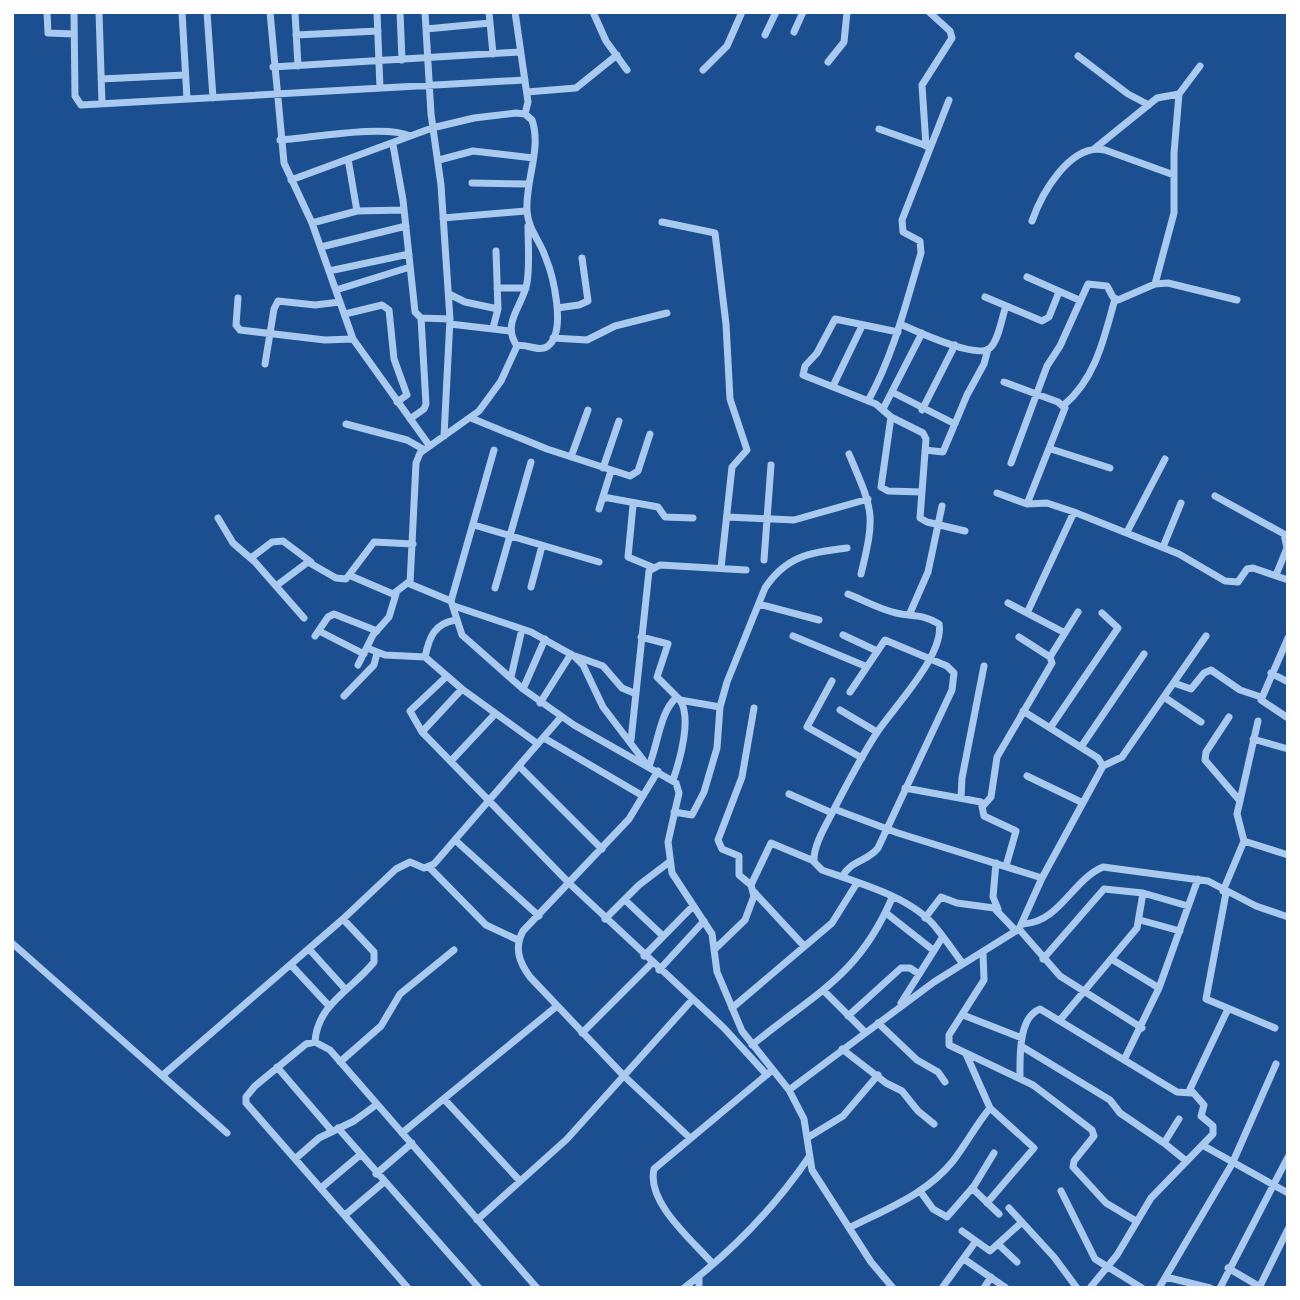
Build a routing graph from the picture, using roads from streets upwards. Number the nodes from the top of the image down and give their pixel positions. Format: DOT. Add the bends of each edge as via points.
graph roads {
  1 [pos="47,12"];
  2 [pos="74,12"];
  3 [pos="99,12"];
  4 [pos="182,12"];
  5 [pos="206,12"];
  6 [pos="270,12"];
  7 [pos="295,12"];
  8 [pos="377,12"];
  9 [pos="400,12"];
  10 [pos="425,12"];
  11 [pos="489,12"];
  12 [pos="515,12"];
  13 [pos="593,12"];
  14 [pos="742,12"];
  15 [pos="776,12"];
  16 [pos="803,12"];
  17 [pos="847,12"];
  18 [pos="929,12"];
  19 [pos="945,12"];
  20 [pos="938,20"];
  21 [pos="490,23"];
  22 [pos="426,29"];
  23 [pos="378,31"];
  24 [pos="794,32"];
  25 [pos="74,34"];
  26 [pos="296,35"];
  27 [pos="765,35"];
  28 [pos="519,52"];
  29 [pos="493,54"];
  30 [pos="617,55"];
  31 [pos="1078,56"];
  32 [pos="428,59"];
  33 [pos="402,60"];
  34 [pos="379,62"];
  35 [pos="828,62"];
  36 [pos="298,66"];
  37 [pos="1200,66"];
  38 [pos="273,67"];
  39 [pos="627,70"];
  40 [pos="703,70"];
  41 [pos="185,75"];
  42 [pos="101,79"];
  43 [pos="525,80"];
  44 [pos="428,84"];
  45 [pos="380,88"];
  46 [pos="527,92"];
  47 [pos="276,94"];
  48 [pos="1179,94"];
  49 [pos="213,98"];
  50 [pos="187,99"];
  51 [pos="949,100"];
  52 [pos="102,104"];
  53 [pos="1149,105"];
  54 [pos="525,114"];
  55 [pos="432,128"];
  56 [pos="879,129"];
  57 [pos="410,136"];
  58 [pos="280,140"];
  59 [pos="393,145"];
  60 [pos="928,147"];
  61 [pos="1093,149"];
  62 [pos="533,158"];
  63 [pos="348,159"];
  64 [pos="439,160"];
  65 [pos="1174,175"];
  66 [pos="291,180"];
  67 [pos="472,183"];
  68 [pos="529,184"];
  69 [pos="404,210"];
  70 [pos="357,211"];
  71 [pos="527,211"];
  72 [pos="443,218"];
  73 [pos="1032,221"];
  74 [pos="528,222"];
  75 [pos="663,222"];
  76 [pos="312,223"];
  77 [pos="406,226"];
  78 [pos="321,247"];
  79 [pos="496,251"];
  80 [pos="409,254"];
  81 [pos="582,258"];
  82 [pos="410,267"];
  83 [pos="329,271"];
  84 [pos="1027,277"];
  85 [pos="1155,284"];
  86 [pos="497,288"];
  87 [pos="526,288"];
  88 [pos="336,290"];
  89 [pos="1059,292"];
  90 [pos="449,294"];
  91 [pos="985,297"];
  92 [pos="239,298"];
  93 [pos="1115,299"];
  94 [pos="1079,300"];
  95 [pos="1237,300"];
  96 [pos="340,302"];
  97 [pos="1006,306"];
  98 [pos="557,308"];
  99 [pos="498,309"];
  100 [pos="667,313"];
  101 [pos="345,314"];
  102 [pos="421,318"];
  103 [pos="450,322"];
  104 [pos="863,326"];
  105 [pos="493,328"];
  106 [pos="899,328"];
  107 [pos="510,331"];
  108 [pos="922,333"];
  109 [pos="270,334"];
  110 [pos="553,338"];
  111 [pos="353,339"];
  112 [pos="954,345"];
  113 [pos="517,346"];
  114 [pos="988,349"];
  115 [pos="265,364"];
  116 [pos="1004,382"];
  117 [pos="833,386"];
  118 [pos="892,392"];
  119 [pos="1035,393"];
  120 [pos="868,401"];
  121 [pos="397,402"];
  122 [pos="1064,405"];
  123 [pos="883,409"];
  124 [pos="588,410"];
  125 [pos="922,410"];
  126 [pos="891,417"];
  127 [pos="471,418"];
  128 [pos="410,419"];
  129 [pos="619,421"];
  130 [pos="346,424"];
  131 [pos="954,424"];
  132 [pos="650,434"];
  133 [pos="444,436"];
  134 [pos="426,447"];
  135 [pos="1051,449"];
  136 [pos="494,450"];
  137 [pos="925,450"];
  138 [pos="849,454"];
  139 [pos="571,457"];
  140 [pos="1166,458"];
  141 [pos="531,462"];
  142 [pos="1011,463"];
  143 [pos="771,466"];
  144 [pos="1110,468"];
  145 [pos="607,469"];
  146 [pos="921,492"];
  147 [pos="997,492"];
  148 [pos="1215,496"];
  149 [pos="603,497"];
  150 [pos="868,499"];
  151 [pos="1181,503"];
  152 [pos="1027,504"];
  153 [pos="634,505"];
  154 [pos="942,506"];
  155 [pos="599,509"];
  156 [pos="1074,512"];
  157 [pos="727,517"];
  158 [pos="218,518"];
  159 [pos="693,518"];
  160 [pos="767,520"];
  161 [pos="474,525"];
  162 [pos="940,525"];
  163 [pos="965,531"];
  164 [pos="1127,532"];
  165 [pos="511,536"];
  166 [pos="413,544"];
  167 [pos="542,546"];
  168 [pos="1163,547"];
  169 [pos="847,548"];
  170 [pos="251,558"];
  171 [pos="764,560"];
  172 [pos="311,562"];
  173 [pos="599,562"];
  174 [pos="652,567"];
  175 [pos="721,568"];
  176 [pos="746,570"];
  177 [pos="860,574"];
  178 [pos="1276,575"];
  179 [pos="351,576"];
  180 [pos="1288,580"];
  181 [pos="410,581"];
  182 [pos="276,586"];
  183 [pos="531,587"];
  184 [pos="495,588"];
  185 [pos="396,594"];
  186 [pos="848,594"];
  187 [pos="1008,603"];
  188 [pos="453,604"];
  189 [pos="759,604"];
  190 [pos="1078,612"];
  191 [pos="910,613"];
  192 [pos="1027,613"];
  193 [pos="1102,613"];
  194 [pos="304,618"];
  195 [pos="456,620"];
  196 [pos="820,620"];
  197 [pos="522,629"];
  198 [pos="377,631"];
  199 [pos="1065,633"];
  200 [pos="843,635"];
  201 [pos="793,636"];
  202 [pos="1206,636"];
  203 [pos="641,637"];
  204 [pos="1019,637"];
  205 [pos="1288,638"];
  206 [pos="545,639"];
  207 [pos="875,650"];
  208 [pos="366,651"];
  209 [pos="377,653"];
  210 [pos="1144,654"];
  211 [pos="573,655"];
  212 [pos="425,657"];
  213 [pos="1050,657"];
  214 [pos="930,659"];
  215 [pos="358,665"];
  216 [pos="865,666"];
  217 [pos="984,666"];
  218 [pos="1271,673"];
  219 [pos="447,676"];
  220 [pos="511,677"];
  221 [pos="832,681"];
  222 [pos="1174,682"];
  223 [pos="1288,682"];
  224 [pos="462,689"];
  225 [pos="523,689"];
  226 [pos="850,692"];
  227 [pos="634,693"];
  228 [pos="344,696"];
  229 [pos="1261,697"];
  230 [pos="1164,698"];
  231 [pos="678,699"];
  232 [pos="540,703"];
  233 [pos="720,707"];
  234 [pos="754,708"];
  235 [pos="840,710"];
  236 [pos="1023,711"];
  237 [pos="495,714"];
  238 [pos="561,717"];
  239 [pos="1229,717"];
  240 [pos="1288,718"];
  241 [pos="1258,721"];
  242 [pos="1201,722"];
  243 [pos="1050,728"];
  244 [pos="422,732"];
  245 [pos="877,732"];
  246 [pos="1253,738"];
  247 [pos="631,740"];
  248 [pos="541,741"];
  249 [pos="1081,747"];
  250 [pos="1288,749"];
  251 [pos="863,758"];
  252 [pos="450,761"];
  253 [pos="648,765"];
  254 [pos="519,766"];
  255 [pos="1103,766"];
  256 [pos="658,771"];
  257 [pos="1027,776"];
  258 [pos="673,780"];
  259 [pos="905,788"];
  260 [pos="789,794"];
  261 [pos="643,796"];
  262 [pos="961,798"];
  263 [pos="489,801"];
  264 [pos="1240,801"];
  265 [pos="1083,803"];
  266 [pos="983,806"];
  267 [pos="833,811"];
  268 [pos="674,812"];
  269 [pos="886,829"];
  270 [pos="455,840"];
  271 [pos="1244,841"];
  272 [pos="603,849"];
  273 [pos="1288,855"];
  274 [pos="814,860"];
  275 [pos="668,863"];
  276 [pos="996,863"];
  277 [pos="1006,866"];
  278 [pos="429,867"];
  279 [pos="842,877"];
  280 [pos="1042,878"];
  281 [pos="1198,879"];
  282 [pos="857,883"];
  283 [pos="570,884"];
  284 [pos="752,888"];
  285 [pos="1224,892"];
  286 [pos="1143,893"];
  287 [pos="892,898"];
  288 [pos="625,900"];
  289 [pos="693,906"];
  290 [pos="1188,906"];
  291 [pos="998,910"];
  292 [pos="886,913"];
  293 [pos="539,916"];
  294 [pos="925,918"];
  295 [pos="1288,918"];
  296 [pos="343,919"];
  297 [pos="605,919"];
  298 [pos="1140,920"];
  299 [pos="704,921"];
  300 [pos="1019,928"];
  301 [pos="1180,931"];
  302 [pos="663,936"];
  303 [pos="942,938"];
  304 [pos="518,940"];
  305 [pos="12,943"];
  306 [pos="804,946"];
  307 [pos="716,948"];
  308 [pos="309,949"];
  309 [pos="454,950"];
  310 [pos="933,950"];
  311 [pos="984,953"];
  312 [pos="644,956"];
  313 [pos="1043,959"];
  314 [pos="1113,960"];
  315 [pos="652,963"];
  316 [pos="291,964"];
  317 [pos="963,964"];
  318 [pos="659,970"];
  319 [pos="919,974"];
  320 [pos="1159,988"];
  321 [pos="346,989"];
  322 [pos="823,990"];
  323 [pos="1084,993"];
  324 [pos="692,1000"];
  325 [pos="329,1006"];
  326 [pos="557,1006"];
  327 [pos="732,1008"];
  328 [pos="897,1009"];
  329 [pos="1228,1009"];
  330 [pos="963,1015"];
  331 [pos="848,1016"];
  332 [pos="1060,1020"];
  333 [pos="878,1023"];
  334 [pos="1142,1028"];
  335 [pos="1275,1028"];
  336 [pos="582,1032"];
  337 [pos="865,1032"];
  338 [pos="314,1042"];
  339 [pos="1021,1042"];
  340 [pos="752,1045"];
  341 [pos="842,1049"];
  342 [pos="966,1054"];
  343 [pos="1124,1060"];
  344 [pos="340,1062"];
  345 [pos="1276,1064"];
  346 [pos="277,1067"];
  347 [pos="770,1072"];
  348 [pos="163,1075"];
  349 [pos="878,1075"];
  350 [pos="624,1076"];
  351 [pos="1020,1077"];
  352 [pos="945,1082"];
  353 [pos="789,1090"];
  354 [pos="1191,1093"];
  355 [pos="444,1098"];
  356 [pos="376,1105"];
  357 [pos="990,1108"];
  358 [pos="1179,1119"];
  359 [pos="934,1124"];
  360 [pos="335,1129"];
  361 [pos="227,1133"];
  362 [pos="402,1133"];
  363 [pos="690,1138"];
  364 [pos="807,1138"];
  365 [pos="412,1143"];
  366 [pos="1164,1143"];
  367 [pos="1204,1146"];
  368 [pos="994,1153"];
  369 [pos="360,1155"];
  370 [pos="809,1157"];
  371 [pos="1288,1157"];
  372 [pos="295,1159"];
  373 [pos="1185,1160"];
  374 [pos="1232,1164"];
  375 [pos="376,1174"];
  376 [pos="520,1181"];
  377 [pos="384,1182"];
  378 [pos="1273,1185"];
  379 [pos="321,1188"];
  380 [pos="972,1188"];
  381 [pos="920,1191"];
  382 [pos="1060,1191"];
  383 [pos="1288,1193"];
  384 [pos="988,1203"];
  385 [pos="1009,1208"];
  386 [pos="999,1214"];
  387 [pos="345,1215"];
  388 [pos="477,1220"];
  389 [pos="1136,1221"];
  390 [pos="1022,1222"];
  391 [pos="849,1228"];
  392 [pos="1288,1229"];
  393 [pos="962,1231"];
  394 [pos="976,1241"];
  395 [pos="999,1245"];
  396 [pos="964,1259"];
  397 [pos="1017,1262"];
  398 [pos="713,1264"];
  399 [pos="1228,1268"];
  400 [pos="1107,1269"];
  401 [pos="699,1276"];
  402 [pos="991,1277"];
  403 [pos="1166,1277"];
  404 [pos="535,1285"];
  405 [pos="1261,1287"];
  406 [pos="408,1288"];
  407 [pos="479,1288"];
  408 [pos="525,1288"];
  409 [pos="684,1288"];
  410 [pos="699,1288"];
  411 [pos="894,1288"];
  412 [pos="942,1288"];
  413 [pos="984,1288"];
  414 [pos="1006,1288"];
  415 [pos="1077,1288"];
  416 [pos="1090,1288"];
  417 [pos="1142,1288"];
  418 [pos="1159,1288"];
  419 [pos="1210,1288"];
  420 [pos="1220,1288"];
  1 -- 25 [label="street" via="50,34"];
  2 -- 25 [label="street"];
  3 -- 42 [label="street"];
  4 -- 41 [label="street"];
  5 -- 49 [label="street"];
  6 -- 38 [label="street"];
  7 -- 26 [label="street"];
  8 -- 23 [label="street"];
  9 -- 33 [label="street"];
  10 -- 22 [label="street"];
  11 -- 21 [label="street"];
  12 -- 28 [label="street"];
  13 -- 30 [label="street"];
  14 -- 40 [label="street" via="727,46"];
  15 -- 27 [label="street"];
  16 -- 24 [label="street"];
  17 -- 35 [label="street" via="844,41"];
  18 -- 20 [label="street"];
  19 -- 20 [label="street"];
  20 -- 60 [label="street" via="951,38 922,85"];
  21 -- 22 [label="street"];
  21 -- 29 [label="street"];
  22 -- 32 [label="street"];
  23 -- 26 [label="street"];
  23 -- 34 [label="street"];
  25 -- 52 [label="street" via="77,102"];
  26 -- 36 [label="street"];
  28 -- 29 [label="street"];
  28 -- 43 [label="street"];
  29 -- 32 [label="street"];
  30 -- 39 [label="street"];
  30 -- 46 [label="street" via="576,88"];
  31 -- 53 [label="street"];
  32 -- 33 [label="street"];
  32 -- 44 [label="street"];
  33 -- 34 [label="street"];
  34 -- 36 [label="street"];
  34 -- 45 [label="street"];
  36 -- 38 [label="street"];
  37 -- 48 [label="street"];
  38 -- 47 [label="street"];
  41 -- 42 [label="street"];
  41 -- 50 [label="street"];
  42 -- 52 [label="street"];
  43 -- 44 [label="street"];
  43 -- 46 [label="street"];
  44 -- 45 [label="street"];
  44 -- 55 [label="street"];
  45 -- 47 [label="street"];
  46 -- 54 [label="street"];
  47 -- 49 [label="street"];
  47 -- 58 [label="street"];
  48 -- 53 [label="street" via="1163,95"];
  48 -- 65 [label="street"];
  49 -- 50 [label="street"];
  50 -- 52 [label="street"];
  51 -- 60 [label="street"];
  53 -- 61 [label="street"];
  54 -- 55 [label="street" via="474,118"];
  54 -- 62 [label="street" via="535,129"];
  55 -- 57 [label="street"];
  55 -- 64 [label="street"];
  56 -- 60 [label="street"];
  57 -- 58 [label="street" via="382,131"];
  57 -- 59 [label="street"];
  58 -- 66 [label="street"];
  59 -- 63 [label="street"];
  59 -- 69 [label="street"];
  60 -- 106 [label="street" via="901,224 903,232 920,241 922,248"];
  61 -- 65 [label="street"];
  61 -- 73 [label="street" via="1050,181"];
  62 -- 64 [label="street" via="473,151"];
  62 -- 68 [label="street"];
  63 -- 66 [label="street"];
  63 -- 70 [label="street"];
  64 -- 72 [label="street"];
  65 -- 85 [label="street" via="1174,213"];
  66 -- 76 [label="street"];
  67 -- 68 [label="street"];
  68 -- 71 [label="street"];
  69 -- 70 [label="street"];
  69 -- 77 [label="street"];
  70 -- 76 [label="street"];
  71 -- 72 [label="street"];
  71 -- 74 [label="street"];
  72 -- 90 [label="street"];
  74 -- 87 [label="street"];
  74 -- 98 [label="street" via="545,254"];
  75 -- 157 [label="street" via="715,233 730,398 747,450 732,467"];
  76 -- 78 [label="street"];
  77 -- 78 [label="street"];
  77 -- 80 [label="street"];
  78 -- 83 [label="street"];
  79 -- 86 [label="street"];
  80 -- 82 [label="street"];
  80 -- 83 [label="street"];
  81 -- 98 [label="street" via="588,300"];
  82 -- 88 [label="street"];
  82 -- 102 [label="street" via="415,312"];
  83 -- 88 [label="street"];
  84 -- 89 [label="street"];
  85 -- 93 [label="street"];
  85 -- 95 [label="street"];
  86 -- 87 [label="street"];
  86 -- 99 [label="street"];
  87 -- 107 [label="street"];
  88 -- 96 [label="street"];
  89 -- 94 [label="street"];
  89 -- 97 [label="street" via="1045,320"];
  90 -- 99 [label="street"];
  90 -- 103 [label="street"];
  91 -- 97 [label="street"];
  92 -- 109 [label="street" via="238,328"];
  93 -- 94 [label="street" via="1107,286 1092,283 1085,286"];
  93 -- 122 [label="street" via="1090,375"];
  94 -- 119 [label="street"];
  96 -- 101 [label="street"];
  96 -- 109 [label="street" via="278,301"];
  97 -- 114 [label="street"];
  98 -- 110 [label="street"];
  99 -- 105 [label="street"];
  100 -- 110 [label="street" via="615,326 587,340"];
  101 -- 111 [label="street"];
  101 -- 121 [label="street" via="378,306 390,310 394,359 407,394"];
  102 -- 103 [label="street"];
  102 -- 128 [label="street" via="426,404"];
  103 -- 105 [label="street"];
  103 -- 133 [label="street"];
  104 -- 106 [label="street"];
  104 -- 117 [label="street"];
  104 -- 117 [label="street" via="835,319 803,371 806,377"];
  105 -- 107 [label="street"];
  106 -- 108 [label="street"];
  106 -- 120 [label="street"];
  107 -- 113 [label="street"];
  108 -- 112 [label="street"];
  108 -- 118 [label="street"];
  109 -- 111 [label="street" via="325,341"];
  109 -- 115 [label="street"];
  110 -- 113 [label="street" via="540,348"];
  111 -- 121 [label="street"];
  112 -- 114 [label="street"];
  112 -- 125 [label="street"];
  113 -- 127 [label="street" via="501,381"];
  114 -- 131 [label="street" via="985,365"];
  116 -- 119 [label="street"];
  117 -- 120 [label="street"];
  118 -- 123 [label="street"];
  118 -- 125 [label="street"];
  119 -- 122 [label="street"];
  119 -- 142 [label="street"];
  120 -- 123 [label="street"];
  121 -- 128 [label="street"];
  122 -- 135 [label="street" via="1065,415"];
  123 -- 126 [label="street"];
  124 -- 139 [label="street"];
  125 -- 131 [label="street"];
  126 -- 137 [label="street" via="923,433"];
  126 -- 146 [label="street" via="881,487"];
  127 -- 133 [label="street"];
  127 -- 139 [label="street"];
  128 -- 134 [label="street"];
  129 -- 145 [label="street"];
  130 -- 134 [label="street"];
  131 -- 137 [label="street" via="943,452"];
  132 -- 145 [label="street" via="636,474 627,476"];
  133 -- 134 [label="street"];
  134 -- 166 [label="street" via="416,463"];
  135 -- 144 [label="street"];
  135 -- 152 [label="street"];
  136 -- 161 [label="street"];
  137 -- 146 [label="street"];
  138 -- 150 [label="street"];
  139 -- 145 [label="street"];
  140 -- 164 [label="street"];
  141 -- 165 [label="street"];
  143 -- 160 [label="street"];
  145 -- 149 [label="street"];
  146 -- 162 [label="street" via="920,518"];
  147 -- 152 [label="street"];
  148 -- 178 [label="street" via="1284,534 1287,548"];
  149 -- 153 [label="street"];
  149 -- 155 [label="street"];
  150 -- 160 [label="street" via="808,517"];
  150 -- 177 [label="street" via="872,530"];
  151 -- 168 [label="street"];
  152 -- 156 [label="street" via="1047,503"];
  153 -- 159 [label="street" via="658,507 666,517"];
  153 -- 174 [label="street" via="628,557"];
  154 -- 162 [label="street"];
  156 -- 164 [label="street"];
  156 -- 192 [label="street"];
  157 -- 160 [label="street"];
  157 -- 175 [label="street"];
  158 -- 170 [label="street" via="233,543"];
  160 -- 171 [label="street"];
  161 -- 165 [label="street"];
  161 -- 188 [label="street"];
  162 -- 163 [label="street"];
  162 -- 191 [label="street" via="928,572"];
  164 -- 168 [label="street"];
  165 -- 167 [label="street"];
  165 -- 184 [label="street"];
  166 -- 179 [label="street" via="373,542"];
  166 -- 181 [label="street"];
  167 -- 173 [label="street"];
  167 -- 183 [label="street"];
  168 -- 178 [label="street" via="1231,583 1238,582 1247,569"];
  169 -- 189 [label="street" via="795,557 774,575"];
  170 -- 172 [label="street" via="272,542 283,541"];
  170 -- 182 [label="street"];
  172 -- 179 [label="street" via="336,578"];
  172 -- 182 [label="street"];
  174 -- 175 [label="street"];
  174 -- 203 [label="street"];
  175 -- 176 [label="street"];
  178 -- 180 [label="street"];
  179 -- 185 [label="street"];
  181 -- 185 [label="street"];
  181 -- 188 [label="street" via="413,587"];
  182 -- 194 [label="street"];
  185 -- 198 [label="street" via="389,617"];
  186 -- 191 [label="street" via="895,613"];
  187 -- 192 [label="street"];
  188 -- 195 [label="street"];
  188 -- 197 [label="street"];
  189 -- 196 [label="street"];
  189 -- 233 [label="street"];
  190 -- 199 [label="street"];
  191 -- 214 [label="street" via="939,624"];
  192 -- 199 [label="street"];
  193 -- 243 [label="street" via="1118,628"];
  195 -- 212 [label="street" via="444,622 433,632"];
  195 -- 220 [label="street" via="462,635"];
  197 -- 206 [label="street"];
  197 -- 220 [label="street"];
  198 -- 208 [label="street"];
  198 -- 208 [label="street" via="334,614 317,634"];
  199 -- 213 [label="street"];
  200 -- 207 [label="street"];
  201 -- 216 [label="street"];
  202 -- 222 [label="street"];
  203 -- 227 [label="street"];
  203 -- 231 [label="street" via="668,644 657,677"];
  204 -- 213 [label="street"];
  205 -- 218 [label="street"];
  206 -- 211 [label="street"];
  206 -- 225 [label="street"];
  207 -- 214 [label="street" via="890,640"];
  207 -- 216 [label="street"];
  208 -- 209 [label="street"];
  208 -- 215 [label="street"];
  209 -- 212 [label="street"];
  209 -- 228 [label="street" via="374,665"];
  210 -- 249 [label="street"];
  211 -- 227 [label="street" via="603,666 622,688"];
  211 -- 232 [label="street"];
  211 -- 247 [label="street" via="603,707"];
  212 -- 219 [label="street"];
  213 -- 236 [label="street" via="1052,665"];
  214 -- 245 [label="street"];
  214 -- 259 [label="street" via="952,668 955,679"];
  216 -- 226 [label="street"];
  217 -- 262 [label="street"];
  218 -- 223 [label="street"];
  218 -- 229 [label="street"];
  219 -- 224 [label="street"];
  219 -- 244 [label="street" via="410,712"];
  220 -- 225 [label="street"];
  221 -- 251 [label="street" via="807,727"];
  222 -- 229 [label="street" via="1191,689 1211,670 1240,690"];
  222 -- 230 [label="street"];
  224 -- 237 [label="street"];
  224 -- 244 [label="street"];
  225 -- 232 [label="street"];
  227 -- 247 [label="street"];
  229 -- 240 [label="street" via="1264,704"];
  230 -- 242 [label="street"];
  230 -- 255 [label="street" via="1122,757"];
  231 -- 233 [label="street"];
  231 -- 253 [label="street" via="664,709 660,736"];
  231 -- 258 [label="street" via="685,712 682,751"];
  232 -- 238 [label="street"];
  233 -- 268 [label="street" via="717,748 700,801 692,815"];
  234 -- 284 [label="street" via="743,778 718,840 722,849 738,856 739,875"];
  235 -- 245 [label="street"];
  236 -- 243 [label="street"];
  236 -- 266 [label="street" via="997,757 991,797"];
  237 -- 248 [label="street"];
  237 -- 252 [label="street"];
  238 -- 248 [label="street"];
  238 -- 253 [label="street"];
  239 -- 264 [label="street" via="1205,760"];
  241 -- 246 [label="street"];
  243 -- 249 [label="street"];
  244 -- 252 [label="street"];
  245 -- 251 [label="street"];
  246 -- 250 [label="street"];
  246 -- 264 [label="street"];
  247 -- 253 [label="street"];
  248 -- 254 [label="street"];
  248 -- 261 [label="street"];
  249 -- 255 [label="street"];
  251 -- 267 [label="street"];
  252 -- 263 [label="street"];
  253 -- 256 [label="street"];
  254 -- 263 [label="street"];
  254 -- 272 [label="street"];
  255 -- 265 [label="street"];
  256 -- 258 [label="street"];
  256 -- 261 [label="street"];
  257 -- 265 [label="street"];
  258 -- 268 [label="street" via="679,793"];
  259 -- 262 [label="street"];
  259 -- 269 [label="street"];
  260 -- 267 [label="street"];
  261 -- 272 [label="street"];
  262 -- 266 [label="street"];
  263 -- 270 [label="street"];
  263 -- 283 [label="street"];
  264 -- 271 [label="street" via="1237,819"];
  265 -- 280 [label="street"];
  266 -- 277 [label="street" via="984,816 1016,831"];
  267 -- 269 [label="street"];
  267 -- 274 [label="street"];
  268 -- 275 [label="street"];
  269 -- 276 [label="street"];
  269 -- 279 [label="street" via="874,852 849,865"];
  270 -- 278 [label="street"];
  270 -- 293 [label="street"];
  271 -- 273 [label="street"];
  271 -- 285 [label="street"];
  272 -- 283 [label="street"];
  274 -- 279 [label="street" via="822,870"];
  274 -- 284 [label="street" via="771,842"];
  275 -- 288 [label="street"];
  275 -- 289 [label="street"];
  276 -- 277 [label="street"];
  276 -- 291 [label="street" via="993,897"];
  277 -- 280 [label="street"];
  278 -- 296 [label="street" via="402,864"];
  278 -- 304 [label="street" via="486,925"];
  279 -- 282 [label="street"];
  280 -- 300 [label="street"];
  281 -- 285 [label="street"];
  281 -- 290 [label="street"];
  281 -- 300 [label="street" via="1100,868 1048,916"];
  282 -- 287 [label="street"];
  282 -- 306 [label="street" via="832,923"];
  283 -- 293 [label="street"];
  283 -- 297 [label="street"];
  284 -- 306 [label="street"];
  284 -- 307 [label="street" via="745,920"];
  285 -- 295 [label="street"];
  285 -- 329 [label="street" via="1205,996"];
  286 -- 290 [label="street"];
  286 -- 298 [label="street"];
  286 -- 313 [label="street" via="1100,891"];
  287 -- 292 [label="street"];
  287 -- 294 [label="street"];
  288 -- 297 [label="street"];
  288 -- 302 [label="street"];
  289 -- 299 [label="street"];
  289 -- 302 [label="street"];
  290 -- 301 [label="street"];
  291 -- 294 [label="street" via="941,897"];
  291 -- 300 [label="street"];
  292 -- 310 [label="street"];
  292 -- 322 [label="street" via="860,957"];
  293 -- 304 [label="street"];
  294 -- 303 [label="street"];
  296 -- 308 [label="street"];
  296 -- 321 [label="street" via="375,958"];
  297 -- 312 [label="street"];
  298 -- 301 [label="street"];
  298 -- 314 [label="street"];
  299 -- 307 [label="street"];
  299 -- 318 [label="street"];
  300 -- 311 [label="street"];
  300 -- 313 [label="street"];
  301 -- 320 [label="street"];
  302 -- 312 [label="street"];
  303 -- 310 [label="street"];
  303 -- 317 [label="street"];
  304 -- 326 [label="street" via="522,967"];
  305 -- 348 [label="street"];
  306 -- 327 [label="street"];
  307 -- 327 [label="street" via="717,972"];
  308 -- 316 [label="street"];
  308 -- 321 [label="street"];
  309 -- 344 [label="street" via="400,994 381,1026"];
  310 -- 319 [label="street"];
  311 -- 317 [label="street"];
  311 -- 330 [label="street" via="984,980"];
  312 -- 315 [label="street"];
  313 -- 323 [label="street"];
  314 -- 320 [label="street"];
  314 -- 323 [label="street"];
  315 -- 318 [label="street"];
  315 -- 336 [label="street"];
  316 -- 325 [label="street"];
  316 -- 348 [label="street"];
  317 -- 328 [label="street"];
  318 -- 324 [label="street"];
  319 -- 328 [label="street"];
  319 -- 331 [label="street" via="901,968"];
  320 -- 334 [label="street"];
  321 -- 325 [label="street"];
  322 -- 331 [label="street"];
  322 -- 340 [label="street"];
  323 -- 332 [label="street"];
  323 -- 334 [label="street"];
  324 -- 347 [label="street"];
  324 -- 350 [label="street"];
  325 -- 338 [label="street" via="319,1020"];
  326 -- 336 [label="street"];
  326 -- 355 [label="street"];
  327 -- 340 [label="street"];
  328 -- 333 [label="street"];
  329 -- 335 [label="street"];
  329 -- 354 [label="street"];
  330 -- 339 [label="street"];
  330 -- 342 [label="street" via="948,1040 951,1048"];
  331 -- 337 [label="street"];
  332 -- 339 [label="street" via="1035,1010"];
  332 -- 343 [label="street"];
  333 -- 337 [label="street"];
  333 -- 352 [label="street"];
  334 -- 343 [label="street"];
  336 -- 350 [label="street"];
  337 -- 341 [label="street"];
  338 -- 344 [label="street" via="324,1045"];
  338 -- 346 [label="street"];
  339 -- 351 [label="street"];
  339 -- 366 [label="street" via="1110,1100"];
  340 -- 347 [label="street"];
  341 -- 349 [label="street"];
  341 -- 353 [label="street"];
  342 -- 351 [label="street"];
  342 -- 357 [label="street"];
  343 -- 354 [label="street" via="1177,1092"];
  344 -- 356 [label="street"];
  345 -- 374 [label="street"];
  346 -- 360 [label="street"];
  346 -- 372 [label="street" via="248,1092 246,1103"];
  347 -- 353 [label="street"];
  347 -- 363 [label="street"];
  348 -- 361 [label="street"];
  349 -- 359 [label="street" via="902,1091"];
  349 -- 364 [label="street" via="843,1116"];
  350 -- 363 [label="street"];
  350 -- 376 [label="street" via="567,1139"];
  351 -- 389 [label="street" via="1092,1130 1094,1136 1073,1167 1106,1203"];
  353 -- 364 [label="street" via="804,1119"];
  354 -- 367 [label="street" via="1204,1105 1202,1118 1215,1129"];
  355 -- 362 [label="street"];
  355 -- 376 [label="street"];
  356 -- 360 [label="street"];
  356 -- 362 [label="street"];
  357 -- 381 [label="street" via="954,1160"];
  357 -- 384 [label="street" via="1034,1148"];
  358 -- 366 [label="street"];
  360 -- 369 [label="street"];
  360 -- 372 [label="street"];
  362 -- 365 [label="street"];
  363 -- 398 [label="street" via="654,1169 652,1188"];
  364 -- 370 [label="street"];
  365 -- 375 [label="street"];
  365 -- 388 [label="street"];
  366 -- 373 [label="street"];
  367 -- 373 [label="street"];
  367 -- 374 [label="street"];
  368 -- 380 [label="street"];
  369 -- 375 [label="street"];
  369 -- 379 [label="street"];
  370 -- 391 [label="street" via="825,1193"];
  370 -- 398 [label="street" via="770,1208"];
  371 -- 378 [label="street"];
  372 -- 379 [label="street"];
  373 -- 389 [label="street"];
  374 -- 378 [label="street"];
  374 -- 403 [label="street"];
  375 -- 377 [label="street"];
  376 -- 388 [label="street"];
  377 -- 387 [label="street"];
  377 -- 407 [label="street"];
  378 -- 383 [label="street"];
  378 -- 399 [label="street"];
  379 -- 387 [label="street"];
  380 -- 381 [label="street" via="945,1218"];
  380 -- 384 [label="street"];
  381 -- 391 [label="street"];
  382 -- 400 [label="street" via="1089,1249"];
  384 -- 386 [label="street"];
  385 -- 390 [label="street"];
  387 -- 406 [label="street"];
  388 -- 404 [label="street"];
  389 -- 400 [label="street"];
  390 -- 395 [label="street"];
  390 -- 415 [label="street"];
  391 -- 411 [label="street"];
  392 -- 405 [label="street"];
  393 -- 394 [label="street"];
  394 -- 395 [label="street" via="990,1251"];
  394 -- 396 [label="street"];
  395 -- 397 [label="street"];
  396 -- 402 [label="street"];
  396 -- 412 [label="street"];
  398 -- 401 [label="street"];
  399 -- 405 [label="street"];
  399 -- 420 [label="street"];
  400 -- 416 [label="street"];
  400 -- 417 [label="street"];
  401 -- 409 [label="street"];
  401 -- 410 [label="street"];
  402 -- 413 [label="street"];
  402 -- 414 [label="street"];
  403 -- 418 [label="street"];
  403 -- 419 [label="street"];
  404 -- 408 [label="street"];
}
